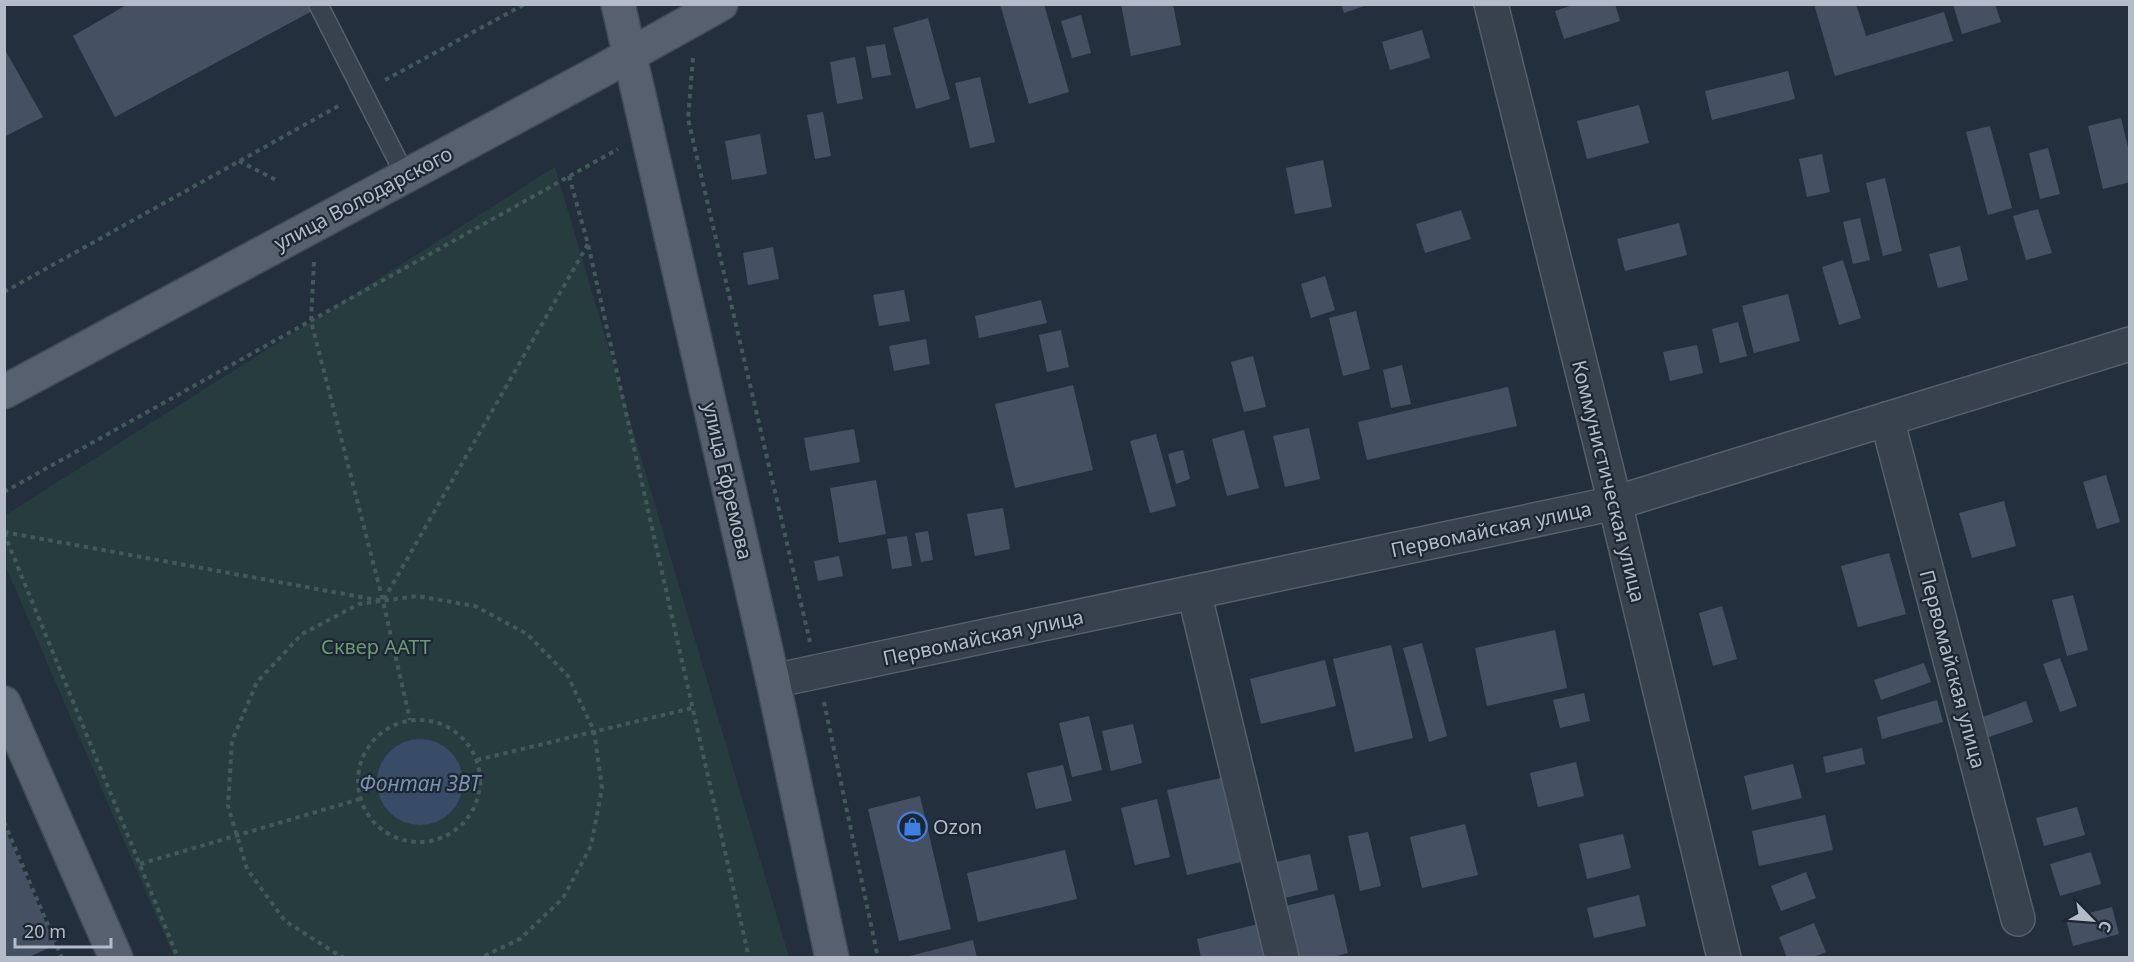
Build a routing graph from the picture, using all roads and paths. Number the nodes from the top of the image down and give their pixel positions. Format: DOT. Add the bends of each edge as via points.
graph roads {
  1 [pos="318,4"];
  2 [pos="525,4"];
  3 [pos="618,4"];
  4 [pos="721,4"];
  5 [pos="1491,4"];
  6 [pos="630,54"];
  7 [pos="693,54"];
  8 [pos="363,92"];
  9 [pos="688,119"];
  10 [pos="649,135"];
  11 [pos="239,161"];
  12 [pos="405,175"];
  13 [pos="569,176"];
  14 [pos="276,180"];
  15 [pos="588,244"];
  16 [pos="314,258"];
  17 [pos="4,292"];
  18 [pos="310,321"];
  19 [pos="2130,344"];
  20 [pos="4,392"];
  21 [pos="1887,419"];
  22 [pos="4,492"];
  23 [pos="1615,503"];
  24 [pos="4,532"];
  25 [pos="1194,592"];
  26 [pos="383,601"];
  27 [pos="817,672"];
  28 [pos="773,681"];
  29 [pos="4,703"];
  30 [pos="692,708"];
  31 [pos="410,720"];
  32 [pos="594,731"];
  33 [pos="477,760"];
  34 [pos="360,799"];
  35 [pos="4,822"];
  36 [pos="237,835"];
  37 [pos="140,864"];
  38 [pos="2018,919"];
  39 [pos="62,957"];
  40 [pos="117,957"];
  41 [pos="178,957"];
  42 [pos="345,957"];
  43 [pos="482,957"];
  44 [pos="489,957"];
  45 [pos="749,957"];
  46 [pos="832,957"];
  47 [pos="878,957"];
  48 [pos="1282,957"];
  49 [pos="1724,957"];
  1 -- 8 [label="lane"];
  2 -- 8 [label="path"];
  3 -- 6 [label="main road, улица Ефремова"];
  4 -- 6 [label="main road, улица Володарского"];
  5 -- 23 [label="street, Коммунистическая улица"];
  6 -- 10 [label="main road, улица Ефремова"];
  6 -- 12 [label="main road, улица Володарского"];
  7 -- 9 [label="path"];
  8 -- 11 [label="path"];
  8 -- 12 [label="lane"];
  9 -- 10 [label="path"];
  9 -- 27 [label="path"];
  10 -- 13 [label="path"];
  10 -- 28 [label="main road, улица Ефремова"];
  11 -- 14 [label="path"];
  11 -- 17 [label="path"];
  12 -- 20 [label="main road, улица Володарского"];
  13 -- 15 [label="path"];
  13 -- 18 [label="path"];
  15 -- 26 [label="path"];
  15 -- 30 [label="path"];
  16 -- 18 [label="path"];
  18 -- 22 [label="path"];
  18 -- 26 [label="path"];
  19 -- 21 [label="street, Первомайская улица"];
  21 -- 23 [label="street, Первомайская улица"];
  21 -- 38 [label="street, Первомайская улица"];
  23 -- 25 [label="street, Первомайская улица"];
  23 -- 49 [label="street, Коммунистическая улица"];
  24 -- 26 [label="path"];
  24 -- 37 [label="path"];
  25 -- 27 [label="street, Первомайская улица"];
  25 -- 48 [label="street"];
  26 -- 31 [label="path"];
  26 -- 32 [label="path" via="417,596 475,606 528,634 568,676"];
  26 -- 36 [label="path" via="359,604 302,634 257,682 232,741 228,806"];
  27 -- 28 [label="street, Первомайская улица"];
  27 -- 47 [label="path"];
  28 -- 46 [label="main road, улица Ефремова"];
  29 -- 40 [label="main road"];
  30 -- 32 [label="path"];
  30 -- 45 [label="path"];
  31 -- 33 [label="path" via="433,721 451,728 467,742"];
  31 -- 34 [label="path" via="390,726 373,739 362,757"];
  32 -- 33 [label="path"];
  32 -- 43 [label="path" via="602,788 591,846 563,898 520,939"];
  33 -- 34 [label="path" via="481,779 470,817 438,840 419,843 399,839 368,816"];
  34 -- 36 [label="path"];
  35 -- 39 [label="path"];
  36 -- 37 [label="path"];
  36 -- 42 [label="path" via="247,868 285,921"];
  37 -- 41 [label="path"];
  43 -- 44 [label="path"];
}
